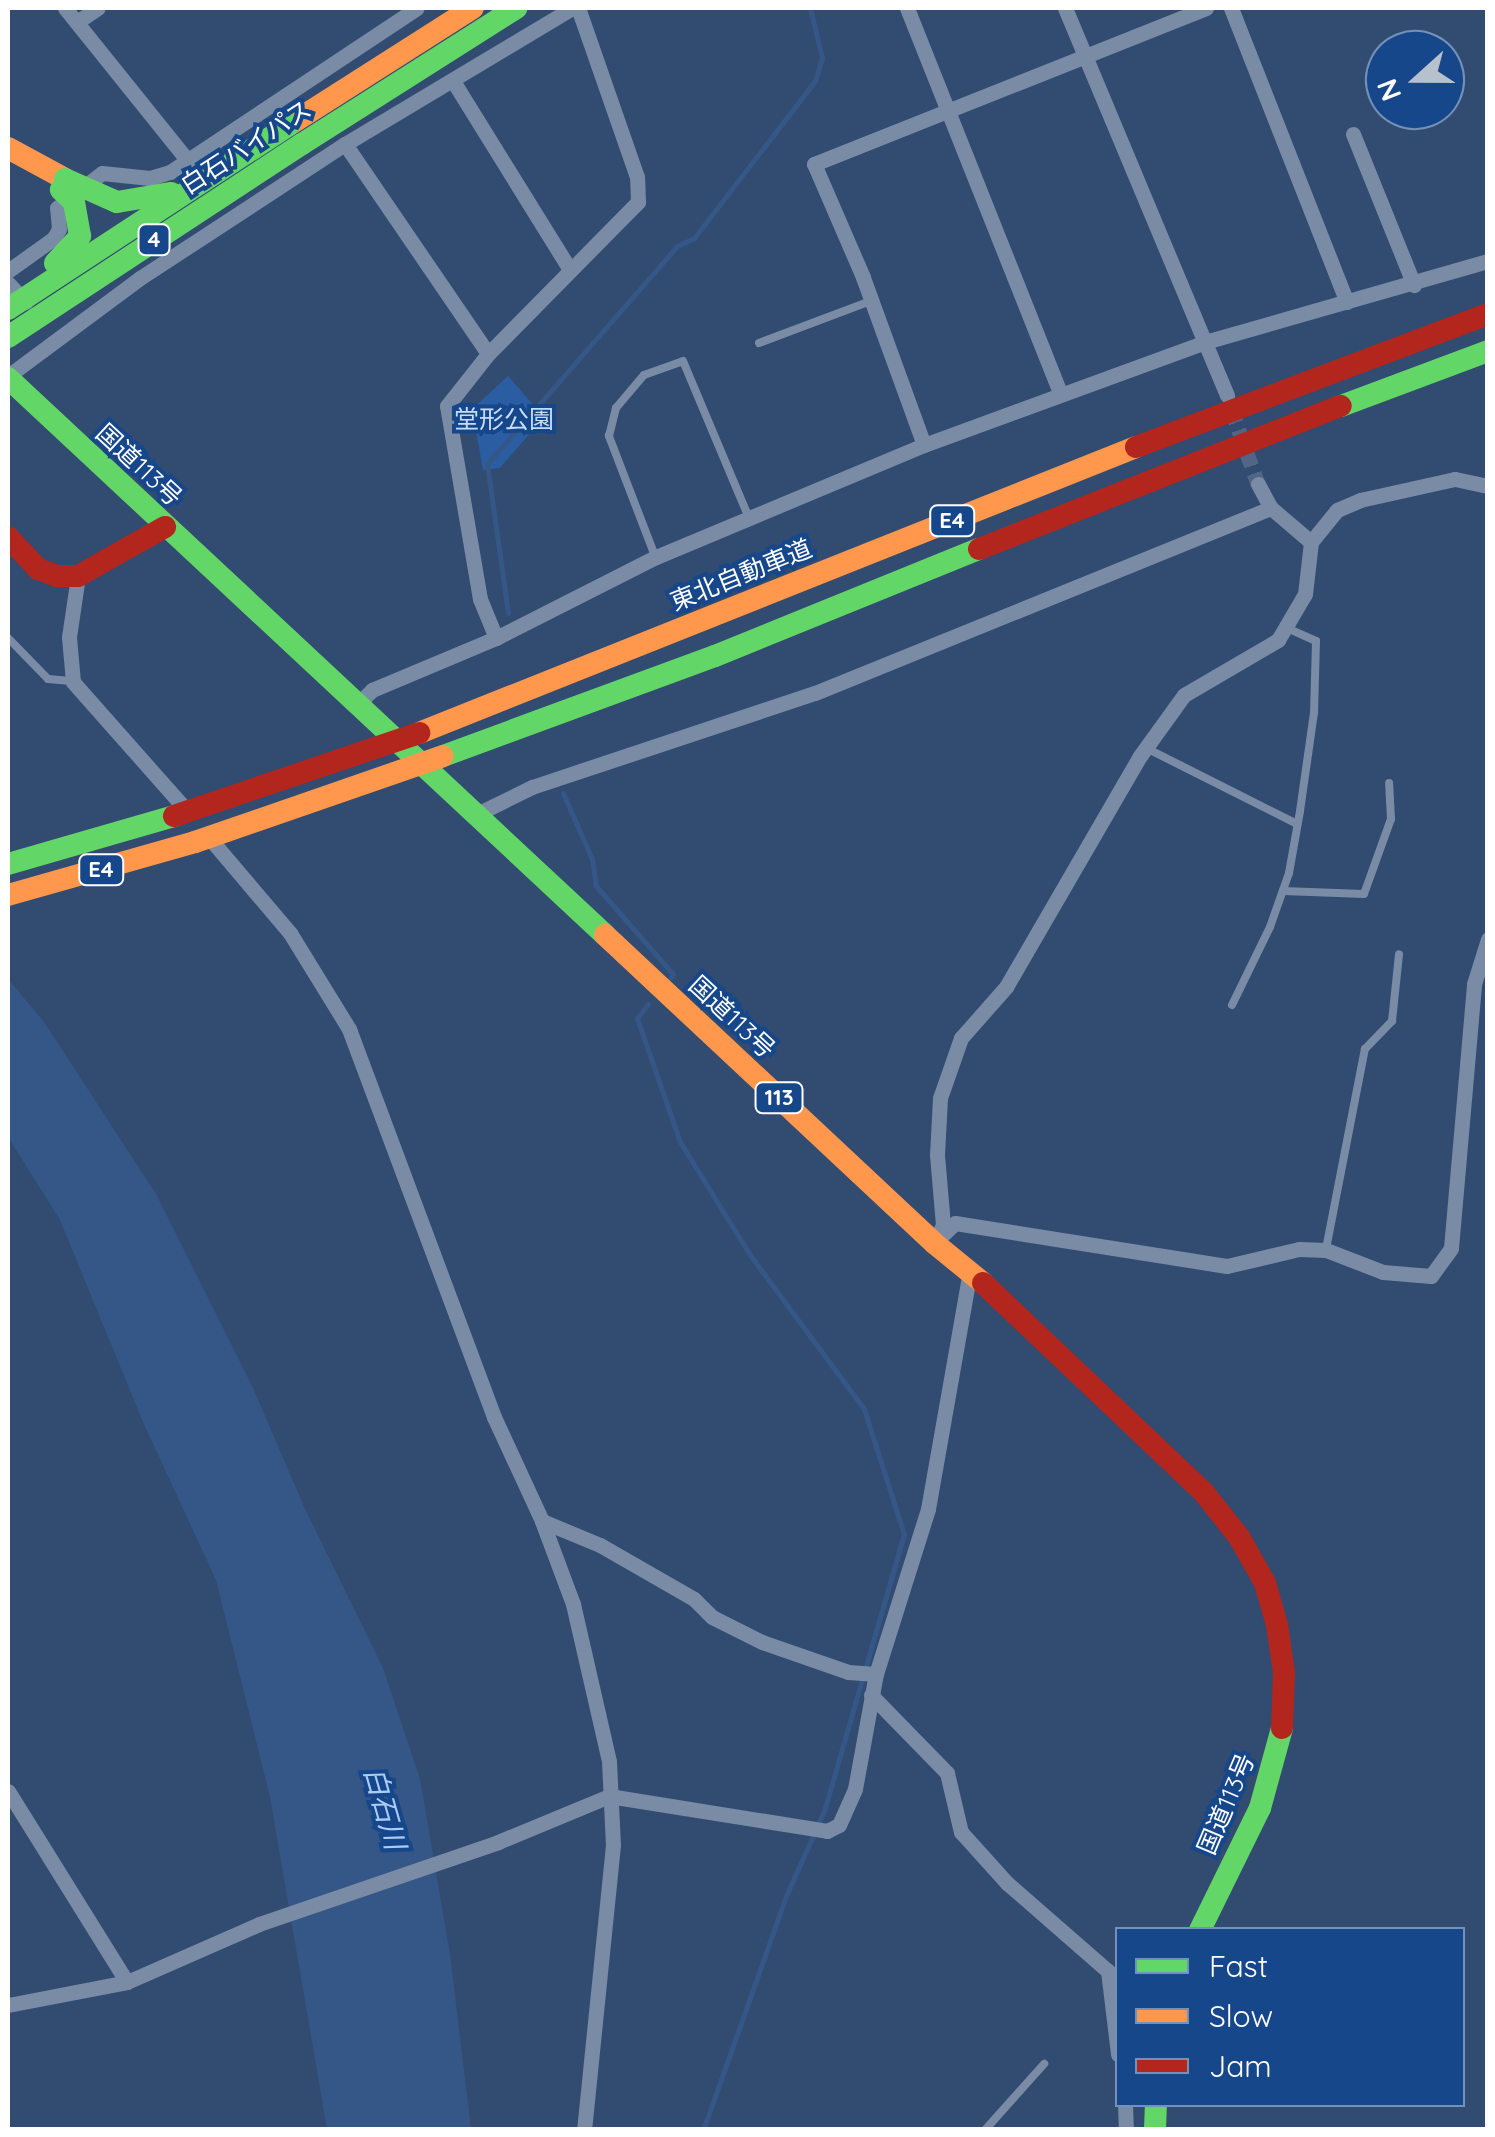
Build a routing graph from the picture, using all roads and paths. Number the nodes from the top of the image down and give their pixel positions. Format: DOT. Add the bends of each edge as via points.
graph roads {
  1 [pos="65,8"];
  2 [pos="98,8"];
  3 [pos="417,8"];
  4 [pos="472,8"];
  5 [pos="516,8"];
  6 [pos="575,8"];
  7 [pos="906,8"];
  8 [pos="1064,8"];
  9 [pos="1206,8"];
  10 [pos="1231,8"];
  11 [pos="77,22"];
  12 [pos="1085,58"];
  13 [pos="452,81"];
  14 [pos="947,112"];
  15 [pos="295,134"];
  16 [pos="1353,134"];
  17 [pos="345,144"];
  18 [pos="8,148"];
  19 [pos="188,160"];
  20 [pos="198,183"];
  21 [pos="63,184"];
  22 [pos="124,260"];
  23 [pos="1488,260"];
  24 [pos="569,268"];
  25 [pos="8,270"];
  26 [pos="8,283"];
  27 [pos="1414,284"];
  28 [pos="8,296"];
  29 [pos="871,301"];
  30 [pos="1347,302"];
  31 [pos="8,309"];
  32 [pos="1488,314"];
  33 [pos="8,337"];
  34 [pos="60,337"];
  35 [pos="1205,342"];
  36 [pos="759,343"];
  37 [pos="1488,352"];
  38 [pos="8,354"];
  39 [pos="488,354"];
  40 [pos="8,377"];
  41 [pos="1060,393"];
  42 [pos="1227,396"];
  43 [pos="924,444"];
  44 [pos="1258,484"];
  45 [pos="1488,486"];
  46 [pos="1271,508"];
  47 [pos="748,516"];
  48 [pos="165,527"];
  49 [pos="8,537"];
  50 [pos="1311,542"];
  51 [pos="656,557"];
  52 [pos="78,576"];
  53 [pos="1286,627"];
  54 [pos="8,638"];
  55 [pos="496,638"];
  56 [pos="73,682"];
  57 [pos="356,706"];
  58 [pos="1146,748"];
  59 [pos="1388,783"];
  60 [pos="476,815"];
  61 [pos="1298,824"];
  62 [pos="8,864"];
  63 [pos="1282,891"];
  64 [pos="8,895"];
  65 [pos="1488,939"];
  66 [pos="1399,954"];
  67 [pos="1232,1006"];
  68 [pos="934,1242"];
  69 [pos="1326,1250"];
  70 [pos="970,1270"];
  71 [pos="542,1521"];
  72 [pos="864,1674"];
  73 [pos="871,1695"];
  74 [pos="8,1791"];
  75 [pos="609,1796"];
  76 [pos="1201,1927"];
  77 [pos="127,1982"];
  78 [pos="8,2004"];
  79 [pos="1115,2029"];
  80 [pos="1044,2064"];
  81 [pos="584,2130"];
  82 [pos="985,2130"];
  1 -- 11 [label="street"];
  2 -- 11 [label="street"];
  3 -- 19 [label="street"];
  4 -- 15 [label="highway, 白石バイパス / 4"];
  5 -- 15 [label="highway, 白石バイパス / 4"];
  6 -- 13 [label="street"];
  6 -- 24 [label="street" via="637,178 638,202"];
  7 -- 14 [label="street"];
  8 -- 12 [label="street"];
  9 -- 12 [label="street"];
  10 -- 30 [label="street"];
  11 -- 19 [label="street"];
  12 -- 14 [label="street"];
  12 -- 35 [label="street"];
  13 -- 17 [label="street"];
  13 -- 24 [label="street"];
  14 -- 29 [label="street" via="814,164"];
  14 -- 41 [label="street"];
  15 -- 20 [label="highway, 白石バイパス / 4, bridge"];
  15 -- 22 [label="highway, 白石バイパス / 4, bridge"];
  16 -- 27 [label="street"];
  17 -- 34 [label="street"];
  17 -- 39 [label="street"];
  18 -- 21 [label="highway"];
  19 -- 25 [label="street" via="150,178 102,173 57,208 54,238"];
  20 -- 21 [label="highway, bridge" via="155,199 116,202"];
  20 -- 31 [label="highway, 白石バイパス / 4, bridge"];
  21 -- 28 [label="highway, bridge" via="80,236 63,257"];
  22 -- 33 [label="highway, 白石バイパス / 4, bridge"];
  22 -- 38 [label="highway, bridge" via="51,326"];
  23 -- 27 [label="street"];
  24 -- 39 [label="street"];
  26 -- 34 [label="street"];
  27 -- 30 [label="street"];
  29 -- 36 [label="lane"];
  29 -- 43 [label="street"];
  30 -- 35 [label="street"];
  32 -- 62 [label="highway, 東北自動車道 / E4, bridge" via="1134,447 418,733"];
  34 -- 40 [label="street"];
  35 -- 41 [label="street"];
  35 -- 42 [label="street"];
  37 -- 64 [label="highway, E4, bridge" via="1223,450 716,656 194,842"];
  39 -- 55 [label="street" via="447,406 480,600"];
  40 -- 48 [label="highway, 国道113号 / 113"];
  41 -- 43 [label="street"];
  43 -- 47 [label="street"];
  44 -- 46 [label="street"];
  45 -- 50 [label="street" via="1455,479 1360,500 1337,510"];
  46 -- 50 [label="street"];
  46 -- 60 [label="street" via="815,693 532,787"];
  47 -- 51 [label="street"];
  47 -- 51 [label="lane" via="683,362 644,374 616,408 609,436"];
  48 -- 52 [label="highway"];
  48 -- 57 [label="highway, 国道113号 / 113"];
  49 -- 52 [label="highway" via="38,569"];
  50 -- 53 [label="street" via="1305,594"];
  51 -- 55 [label="street"];
  52 -- 56 [label="street" via="69,637"];
  53 -- 58 [label="street" via="1278,640 1184,696"];
  53 -- 61 [label="lane" via="1316,641 1314,713"];
  54 -- 56 [label="lane" via="48,679"];
  55 -- 57 [label="street" via="372,690"];
  56 -- 71 [label="street" via="290,933 349,1029 494,1417"];
  57 -- 60 [label="highway, 国道113号 / 113"];
  58 -- 61 [label="lane"];
  58 -- 68 [label="street" via="1006,988 961,1038 940,1098 943,1225"];
  59 -- 63 [label="lane" via="1391,819 1364,894"];
  60 -- 68 [label="highway, 国道113号 / 113"];
  61 -- 63 [label="lane"];
  63 -- 67 [label="lane"];
  65 -- 69 [label="street" via="1474,984 1451,1248 1432,1276 1382,1272"];
  66 -- 69 [label="lane" via="1392,1021 1365,1048"];
  68 -- 69 [label="street" via="955,1223 1226,1266 1298,1248"];
  68 -- 70 [label="highway, 国道113号 / 113"];
  70 -- 72 [label="street" via="928,1509"];
  70 -- 76 [label="highway, 国道113号 / 113" via="1205,1494 1265,1583 1284,1674 1283,1724 1260,1808"];
  71 -- 72 [label="street" via="600,1545 746,1634"];
  71 -- 75 [label="street" via="577,1622 604,1734"];
  72 -- 73 [label="street"];
  73 -- 75 [label="street" via="855,1789 839,1825 827,1830"];
  73 -- 79 [label="street" via="946,1773 961,1832 1007,1883 1108,1971"];
  74 -- 77 [label="street"];
  75 -- 77 [label="street" via="259,1924"];
  75 -- 81 [label="street" via="614,1845"];
  77 -- 78 [label="street"];
  80 -- 82 [label="lane"];
}
